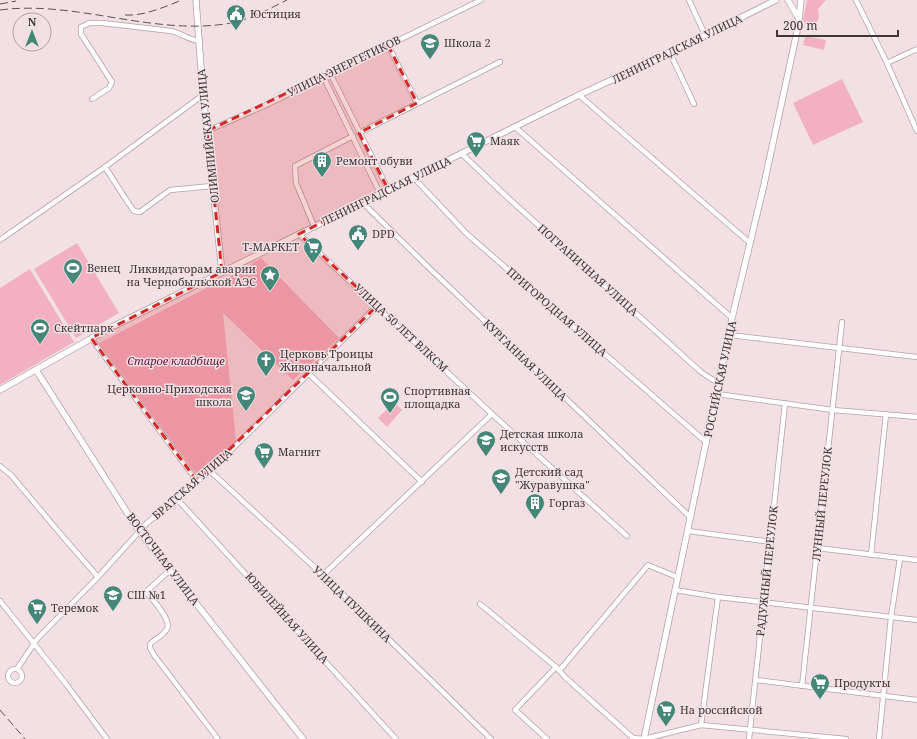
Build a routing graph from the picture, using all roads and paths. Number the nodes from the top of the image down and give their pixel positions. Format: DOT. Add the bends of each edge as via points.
graph roads {
  1 [pos="196,0"];
  2 [pos="481,0"];
  3 [pos="689,0"];
  4 [pos="776,0"];
  5 [pos="788,0"];
  6 [pos="801,0"];
  7 [pos="856,0"];
  8 [pos="799,19"];
  9 [pos="705,35"];
  10 [pos="200,41"];
  11 [pos="388,45"];
  12 [pos="917,49"];
  13 [pos="670,53"];
  14 [pos="500,62"];
  15 [pos="887,63"];
  16 [pos="330,73"];
  17 [pos="323,76"];
  18 [pos="203,95"];
  19 [pos="579,95"];
  20 [pos="92,99"];
  21 [pos="417,103"];
  22 [pos="694,104"];
  23 [pos="515,126"];
  24 [pos="207,131"];
  25 [pos="917,131"];
  26 [pos="359,133"];
  27 [pos="353,136"];
  28 [pos="461,153"];
  29 [pos="105,167"];
  30 [pos="413,177"];
  31 [pos="212,186"];
  32 [pos="388,189"];
  33 [pos="380,193"];
  34 [pos="362,202"];
  35 [pos="314,226"];
  36 [pos="299,234"];
  37 [pos="0,240"];
  38 [pos="750,243"];
  39 [pos="222,272"];
  40 [pos="377,306"];
  41 [pos="732,318"];
  42 [pos="842,322"];
  43 [pos="729,335"];
  44 [pos="91,338"];
  45 [pos="838,348"];
  46 [pos="917,357"];
  47 [pos="36,370"];
  48 [pos="308,373"];
  49 [pos="719,384"];
  50 [pos="0,390"];
  51 [pos="717,394"];
  52 [pos="785,403"];
  53 [pos="833,410"];
  54 [pos="492,414"];
  55 [pos="886,414"];
  56 [pos="917,417"];
  57 [pos="707,443"];
  58 [pos="0,466"];
  59 [pos="210,471"];
  60 [pos="197,481"];
  61 [pos="422,482"];
  62 [pos="177,498"];
  63 [pos="690,517"];
  64 [pos="139,531"];
  65 [pos="688,531"];
  66 [pos="627,536"];
  67 [pos="771,542"];
  68 [pos="817,548"];
  69 [pos="871,555"];
  70 [pos="900,558"];
  71 [pos="917,560"];
  72 [pos="170,570"];
  73 [pos="323,575"];
  74 [pos="98,577"];
  75 [pos="677,578"];
  76 [pos="675,590"];
  77 [pos="718,597"];
  78 [pos="0,601"];
  79 [pos="763,603"];
  80 [pos="480,604"];
  81 [pos="810,608"];
  82 [pos="891,617"];
  83 [pos="917,620"];
  84 [pos="34,643"];
  85 [pos="17,669"];
  86 [pos="557,669"];
  87 [pos="756,680"];
  88 [pos="802,686"];
  89 [pos="884,696"];
  90 [pos="917,700"];
  91 [pos="701,725"];
  92 [pos="750,729"];
  93 [pos="107,739"];
  94 [pos="218,739"];
  95 [pos="303,739"];
  96 [pos="396,739"];
  97 [pos="491,739"];
  98 [pos="547,739"];
  99 [pos="644,739"];
  100 [pos="749,739"];
  101 [pos="846,739"];
  102 [pos="879,739"];
  1 -- 10 [label="street, ОЛИМПИЙСКАЯ УЛИЦА"];
  2 -- 11 [label="street, УЛИЦА ЭНЕРГЕТИКОВ"];
  3 -- 9 [label="street"];
  4 -- 9 [label="street, ЛЕНИНГРАДСКАЯ УЛИЦА"];
  5 -- 8 [label="street"];
  6 -- 8 [label="street, РОССИЙСКАЯ УЛИЦА"];
  7 -- 15 [label="street"];
  8 -- 38 [label="street, РОССИЙСКАЯ УЛИЦА"];
  9 -- 13 [label="street, ЛЕНИНГРАДСКАЯ УЛИЦА"];
  10 -- 18 [label="street, ОЛИМПИЙСКАЯ УЛИЦА"];
  10 -- 20 [label="street" via="188,39 178,32 171,31 102,23 89,23 81,27 81,34 112,82 109,88"];
  11 -- 16 [label="street, УЛИЦА ЭНЕРГЕТИКОВ"];
  11 -- 21 [label="street"];
  12 -- 15 [label="street"];
  13 -- 19 [label="street, ЛЕНИНГРАДСКАЯ УЛИЦА"];
  13 -- 22 [label="street"];
  14 -- 21 [label="street"];
  15 -- 25 [label="street"];
  16 -- 17 [label="street, УЛИЦА ЭНЕРГЕТИКОВ"];
  16 -- 26 [label="street"];
  17 -- 24 [label="street, УЛИЦА ЭНЕРГЕТИКОВ"];
  17 -- 27 [label="street"];
  18 -- 24 [label="street, ОЛИМПИЙСКАЯ УЛИЦА"];
  18 -- 29 [label="street"];
  19 -- 23 [label="street, ЛЕНИНГРАДСКАЯ УЛИЦА"];
  19 -- 38 [label="street"];
  21 -- 26 [label="street"];
  23 -- 28 [label="street, ЛЕНИНГРАДСКАЯ УЛИЦА"];
  23 -- 41 [label="street"];
  24 -- 31 [label="street, ОЛИМПИЙСКАЯ УЛИЦА"];
  26 -- 32 [label="street"];
  27 -- 33 [label="street"];
  27 -- 35 [label="street" via="295,166 296,183"];
  28 -- 30 [label="street, ЛЕНИНГРАДСКАЯ УЛИЦА"];
  28 -- 49 [label="street, ПОГРАНИЧНАЯ УЛИЦА" via="701,372"];
  29 -- 31 [label="street" via="134,211 140,212 170,190"];
  29 -- 37 [label="street"];
  30 -- 32 [label="street, ЛЕНИНГРАДСКАЯ УЛИЦА"];
  30 -- 57 [label="street, ПРИГОРОДНАЯ УЛИЦА" via="467,234"];
  31 -- 39 [label="street, ОЛИМПИЙСКАЯ УЛИЦА"];
  32 -- 33 [label="street, ЛЕНИНГРАДСКАЯ УЛИЦА"];
  33 -- 34 [label="street, ЛЕНИНГРАДСКАЯ УЛИЦА"];
  34 -- 35 [label="street, ЛЕНИНГРАДСКАЯ УЛИЦА"];
  34 -- 63 [label="street, КУРГАННАЯ УЛИЦА"];
  35 -- 36 [label="street, ЛЕНИНГРАДСКАЯ УЛИЦА"];
  36 -- 39 [label="street, ЛЕНИНГРАДСКАЯ УЛИЦА"];
  36 -- 40 [label="street, УЛИЦА 50 ЛЕТ ВЛКСМ"];
  38 -- 41 [label="street, РОССИЙСКАЯ УЛИЦА"];
  39 -- 44 [label="street, ЛЕНИНГРАДСКАЯ УЛИЦА"];
  40 -- 48 [label="street, БРАТСКАЯ УЛИЦА"];
  40 -- 54 [label="street, УЛИЦА 50 ЛЕТ ВЛКСМ"];
  41 -- 43 [label="street, РОССИЙСКАЯ УЛИЦА"];
  42 -- 45 [label="street, ЛУННЫЙ ПЕРЕУЛОК"];
  43 -- 45 [label="street"];
  43 -- 49 [label="street, РОССИЙСКАЯ УЛИЦА"];
  44 -- 47 [label="street, ЛЕНИНГРАДСКАЯ УЛИЦА"];
  44 -- 60 [label="street"];
  45 -- 46 [label="street"];
  45 -- 53 [label="street, ЛУННЫЙ ПЕРЕУЛОК"];
  47 -- 50 [label="street, ЛЕНИНГРАДСКАЯ УЛИЦА"];
  47 -- 64 [label="street, ВОСТОЧНАЯ УЛИЦА"];
  48 -- 59 [label="street, БРАТСКАЯ УЛИЦА"];
  48 -- 61 [label="street"];
  49 -- 51 [label="street, РОССИЙСКАЯ УЛИЦА"];
  51 -- 52 [label="street"];
  51 -- 57 [label="street, РОССИЙСКАЯ УЛИЦА"];
  52 -- 53 [label="street"];
  52 -- 67 [label="street, РАДУЖНЫЙ ПЕРЕУЛОК"];
  53 -- 55 [label="street"];
  53 -- 68 [label="street, ЛУННЫЙ ПЕРЕУЛОК"];
  54 -- 61 [label="street"];
  54 -- 66 [label="street, УЛИЦА 50 ЛЕТ ВЛКСМ"];
  55 -- 56 [label="street"];
  55 -- 69 [label="street"];
  57 -- 63 [label="street, РОССИЙСКАЯ УЛИЦА"];
  58 -- 74 [label="street" via="11,475"];
  59 -- 60 [label="street, БРАТСКАЯ УЛИЦА"];
  59 -- 73 [label="street, УЛИЦА ПУШКИНА"];
  60 -- 62 [label="street, БРАТСКАЯ УЛИЦА"];
  61 -- 73 [label="street"];
  62 -- 64 [label="street, БРАТСКАЯ УЛИЦА"];
  62 -- 96 [label="street, ЮБИЛЕЙНАЯ УЛИЦА"];
  63 -- 65 [label="street, РОССИЙСКАЯ УЛИЦА"];
  64 -- 72 [label="street, ВОСТОЧНАЯ УЛИЦА"];
  64 -- 74 [label="street, БРАТСКАЯ УЛИЦА"];
  65 -- 67 [label="street"];
  65 -- 75 [label="street, РОССИЙСКАЯ УЛИЦА"];
  67 -- 79 [label="street, РАДУЖНЫЙ ПЕРЕУЛОК"];
  68 -- 69 [label="street"];
  68 -- 81 [label="street, ЛУННЫЙ ПЕРЕУЛОК"];
  69 -- 70 [label="street"];
  70 -- 71 [label="street"];
  70 -- 82 [label="street"];
  72 -- 94 [label="street" via="146,592 166,618 168,625 150,644 150,648"];
  72 -- 95 [label="street, ВОСТОЧНАЯ УЛИЦА"];
  73 -- 97 [label="street, УЛИЦА ПУШКИНА"];
  74 -- 84 [label="street, БРАТСКАЯ УЛИЦА"];
  75 -- 76 [label="street, РОССИЙСКАЯ УЛИЦА"];
  75 -- 86 [label="street" via="648,565"];
  76 -- 77 [label="street"];
  76 -- 99 [label="street, РОССИЙСКАЯ УЛИЦА"];
  77 -- 79 [label="street"];
  77 -- 91 [label="street"];
  78 -- 84 [label="street"];
  79 -- 81 [label="street"];
  79 -- 87 [label="street, РАДУЖНЫЙ ПЕРЕУЛОК"];
  80 -- 86 [label="street"];
  81 -- 82 [label="street"];
  81 -- 88 [label="street, ЛУННЫЙ ПЕРЕУЛОК"];
  82 -- 83 [label="street"];
  82 -- 89 [label="street"];
  84 -- 85 [label="street, БРАТСКАЯ УЛИЦА"];
  84 -- 93 [label="street"];
  86 -- 98 [label="street" via="515,710"];
  86 -- 99 [label="street" via="633,738"];
  87 -- 88 [label="street"];
  87 -- 92 [label="street, РАДУЖНЫЙ ПЕРЕУЛОК"];
  88 -- 89 [label="street"];
  89 -- 90 [label="street"];
  89 -- 102 [label="street"];
  91 -- 92 [label="street"];
  91 -- 99 [label="street"];
  92 -- 100 [label="street, РАДУЖНЫЙ ПЕРЕУЛОК"];
  92 -- 101 [label="street"];
}
